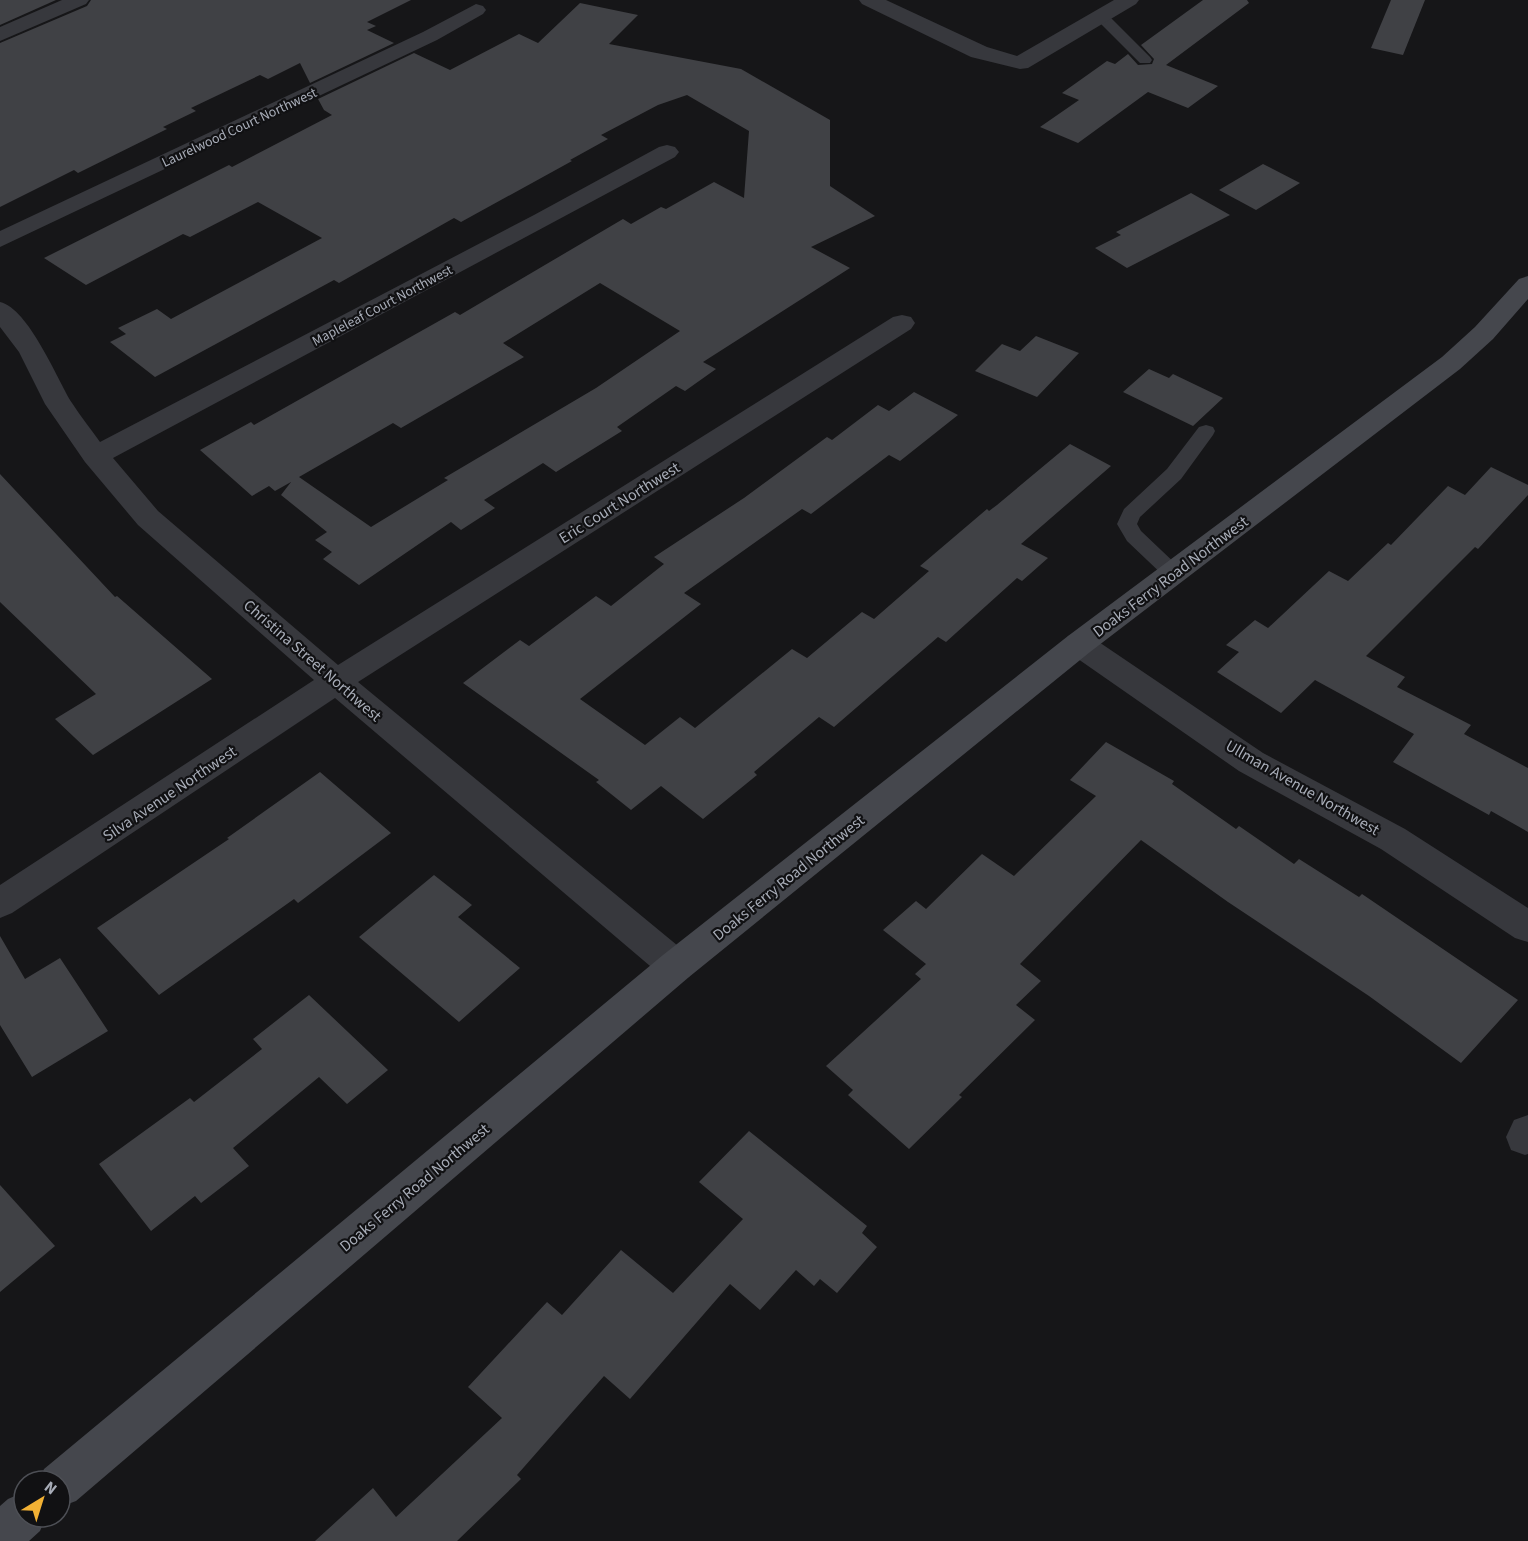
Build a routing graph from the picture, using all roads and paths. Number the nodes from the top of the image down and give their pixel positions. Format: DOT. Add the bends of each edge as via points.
graph roads {
  1 [pos="79,0"];
  2 [pos="869,0"];
  3 [pos="1129,0"];
  4 [pos="476,10"];
  5 [pos="1102,17"];
  6 [pos="0,35"];
  7 [pos="1145,60"];
  8 [pos="667,152"];
  9 [pos="0,240"];
  10 [pos="1528,284"];
  11 [pos="0,310"];
  12 [pos="902,323"];
  13 [pos="1206,431"];
  14 [pos="95,456"];
  15 [pos="1174,574"];
  16 [pos="1079,644"];
  17 [pos="336,681"];
  18 [pos="0,903"];
  19 [pos="1528,927"];
  20 [pos="676,966"];
  21 [pos="72,1475"];
  22 [pos="12,1526"];
  23 [pos="0,1536"];
  1 -- 6 [label="street"];
  2 -- 5 [label="street" via="979,52 1020,63"];
  3 -- 5 [label="street"];
  4 -- 9 [label="street, Laurelwood Court Northwest" via="430,36"];
  5 -- 7 [label="lane"];
  8 -- 14 [label="street, Mapleleaf Court Northwest"];
  10 -- 15 [label="main road, Doaks Ferry Road Northwest" via="1451,363"];
  11 -- 14 [label="street, Christina Street Northwest" via="31,350 59,404"];
  12 -- 17 [label="street, Eric Court Northwest"];
  13 -- 15 [label="lane" via="1174,474 1131,514 1127,524 1134,536"];
  14 -- 17 [label="street, Christina Street Northwest" via="148,518"];
  15 -- 16 [label="main road, Doaks Ferry Road Northwest"];
  16 -- 19 [label="street, Ullman Avenue Northwest" via="1251,762 1393,839"];
  16 -- 20 [label="main road, Doaks Ferry Road Northwest"];
  17 -- 18 [label="street, Silva Avenue Northwest"];
  17 -- 20 [label="street, Christina Street Northwest"];
  20 -- 21 [label="main road, Doaks Ferry Road Northwest"];
  22 -- 23 [label="main road"];
}
